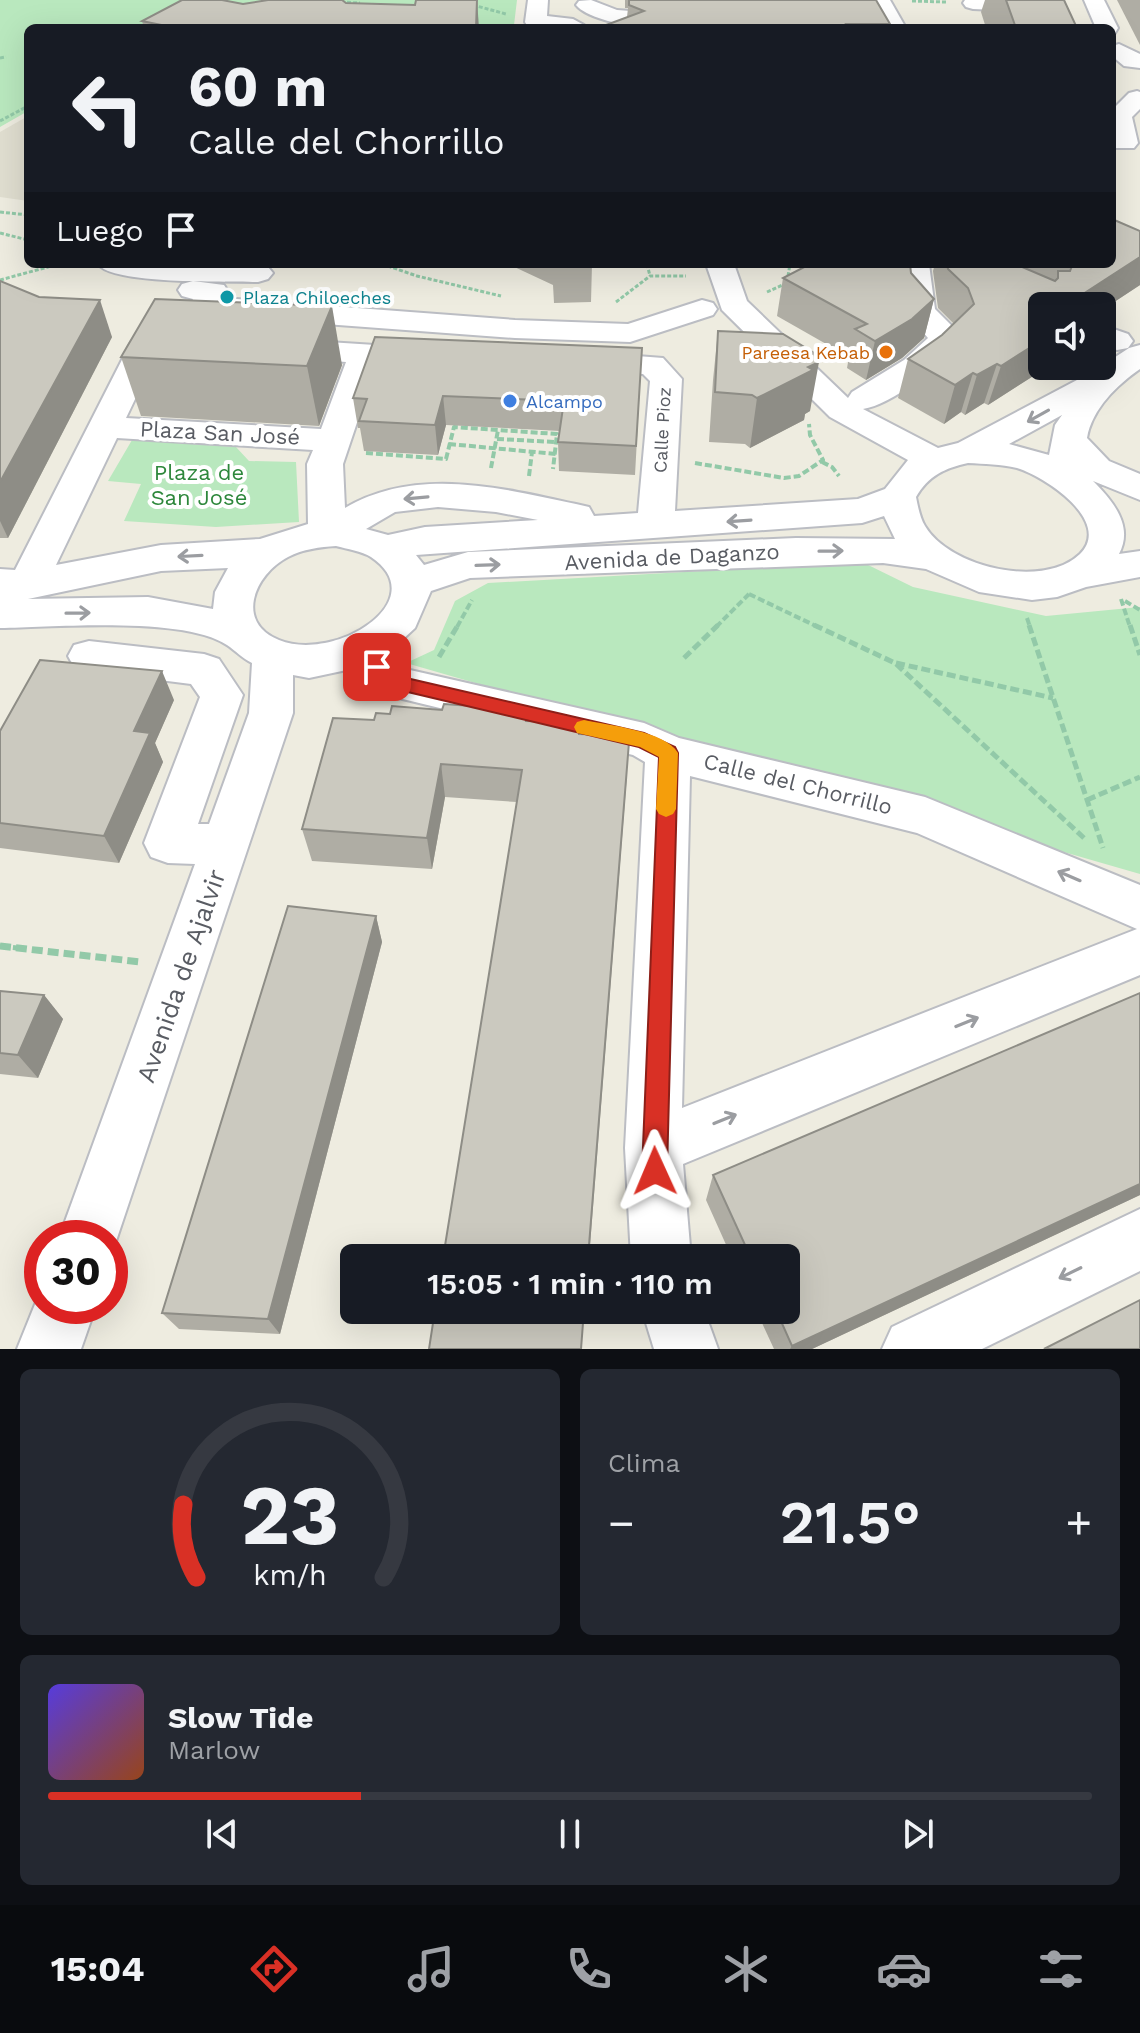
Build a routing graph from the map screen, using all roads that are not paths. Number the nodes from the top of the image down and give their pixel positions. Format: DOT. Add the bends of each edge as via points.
graph roads {
  1 [pos="538,0"];
  2 [pos="880,0"];
  3 [pos="1094,0"];
  4 [pos="675,1"];
  5 [pos="587,2"];
  6 [pos="968,2"];
  7 [pos="1057,8"];
  8 [pos="648,19"];
  9 [pos="554,24"];
  10 [pos="573,24"];
  11 [pos="630,24"];
  12 [pos="893,24"];
  13 [pos="978,24"];
  14 [pos="1105,24"];
  15 [pos="1137,98"];
  16 [pos="1122,149"];
  17 [pos="123,268"];
  18 [pos="721,268"];
  19 [pos="915,268"];
  20 [pos="258,273"];
  21 [pos="702,309"];
  22 [pos="158,310"];
  23 [pos="201,346"];
  24 [pos="248,348"];
  25 [pos="365,353"];
  26 [pos="451,357"];
  27 [pos="559,361"];
  28 [pos="1102,380"];
  29 [pos="1105,380"];
  30 [pos="839,409"];
  31 [pos="106,427"];
  32 [pos="347,446"];
  33 [pos="968,452"];
  34 [pos="933,459"];
  35 [pos="1072,469"];
  36 [pos="1140,490"];
  37 [pos="898,497"];
  38 [pos="1122,520"];
  39 [pos="644,527"];
  40 [pos="332,534"];
  41 [pos="388,548"];
  42 [pos="268,552"];
  43 [pos="934,557"];
  44 [pos="1140,564"];
  45 [pos="1079,575"];
  46 [pos="412,583"];
  47 [pos="9,587"];
  48 [pos="0,614"];
  49 [pos="256,644"];
  50 [pos="356,652"];
  51 [pos="89,656"];
  52 [pos="271,713"];
  53 [pos="668,753"];
  54 [pos="227,845"];
  55 [pos="1140,908"];
  56 [pos="1122,959"];
  57 [pos="653,1148"];
  58 [pos="95,1220"];
  59 [pos="1140,1239"];
  60 [pos="660,1244"];
  61 [pos="58,1324"];
  62 [pos="659,1324"];
  63 [pos="678,1324"];
  64 [pos="49,1349"];
  65 [pos="658,1349"];
  66 [pos="686,1349"];
  67 [pos="914,1349"];
  1 -- 9 [label="street" via="536,22"];
  2 -- 12 [label="street"];
  3 -- 14 [label="street"];
  4 -- 8 [label="street"];
  5 -- 8 [label="street" via="614,16"];
  5 -- 10 [label="street"];
  6 -- 7 [label="street"];
  6 -- 13 [label="street"];
  8 -- 11 [label="street"];
  15 -- 16 [label="street" via="1120,116"];
  17 -- 20 [label="street"];
  18 -- 30 [label="street" via="733,304"];
  19 -- 30 [label="street" via="918,305 944,341 915,367"];
  21 -- 22 [label="street" via="630,333 204,306 213,291"];
  22 -- 23 [label="street"];
  22 -- 31 [label="street, Plaza San José"];
  24 -- 25 [label="street"];
  25 -- 26 [label="street"];
  25 -- 32 [label="street, Plaza San José"];
  27 -- 39 [label="street, Calle Pioz" via="652,365 666,379"];
  28 -- 33 [label="street, one-way"];
  29 -- 35 [label="street" via="1072,425"];
  30 -- 34 [label="street"];
  30 -- 37 [label="street"];
  31 -- 32 [label="street, Plaza San José"];
  31 -- 47 [label="street, Plaza San José"];
  32 -- 40 [label="street, Plaza San José" via="325,464"];
  33 -- 34 [label="street"];
  33 -- 35 [label="street" via="1001,453"];
  34 -- 37 [label="street" via="907,480"];
  35 -- 36 [label="street" via="1096,469"];
  35 -- 36 [label="street" via="1113,493"];
  35 -- 38 [label="street" via="1097,506"];
  37 -- 39 [label="street, Avenida de Daganzo, one-way" via="862,511"];
  37 -- 43 [label="street" via="906,528"];
  38 -- 45 [label="street" via="1096,560"];
  39 -- 40 [label="street, one-way" via="466,496 389,502"];
  39 -- 41 [label="street, Avenida de Daganzo" via="425,540"];
  40 -- 41 [label="street" via="365,537"];
  40 -- 42 [label="street"];
  41 -- 46 [label="street" via="405,563"];
  42 -- 47 [label="street, one-way" via="161,558"];
  42 -- 49 [label="street" via="247,569 234,590 231,612"];
  43 -- 45 [label="street" via="959,571 1023,586"];
  46 -- 43 [label="street, Avenida de Daganzo, one-way" via="468,565 796,551 883,550"];
  44 -- 45 [label="street"];
  46 -- 50 [label="street" via="410,604 397,625"];
  48 -- 49 [label="street, one-way" via="148,611 203,621"];
  49 -- 50 [label="street" via="296,661"];
  49 -- 52 [label="street, Avenida de Ajalvir"];
  50 -- 52 [label="street"];
  50 -- 53 [label="street, Calle del Chorrillo" via="397,683 644,740"];
  51 -- 54 [label="street" via="204,670 222,695 168,843"];
  52 -- 54 [label="street, Avenida de Ajalvir"];
  55 -- 53 [label="street, Calle del Chorrillo, one-way" via="925,816"];
  53 -- 57 [label="street"];
  54 -- 58 [label="street, Avenida de Ajalvir"];
  57 -- 56 [label="street, one-way"];
  57 -- 60 [label="street"];
  59 -- 67 [label="street, one-way"];
  61 -- 64 [label="street"];
  62 -- 65 [label="street"];
  63 -- 66 [label="street"];
}
